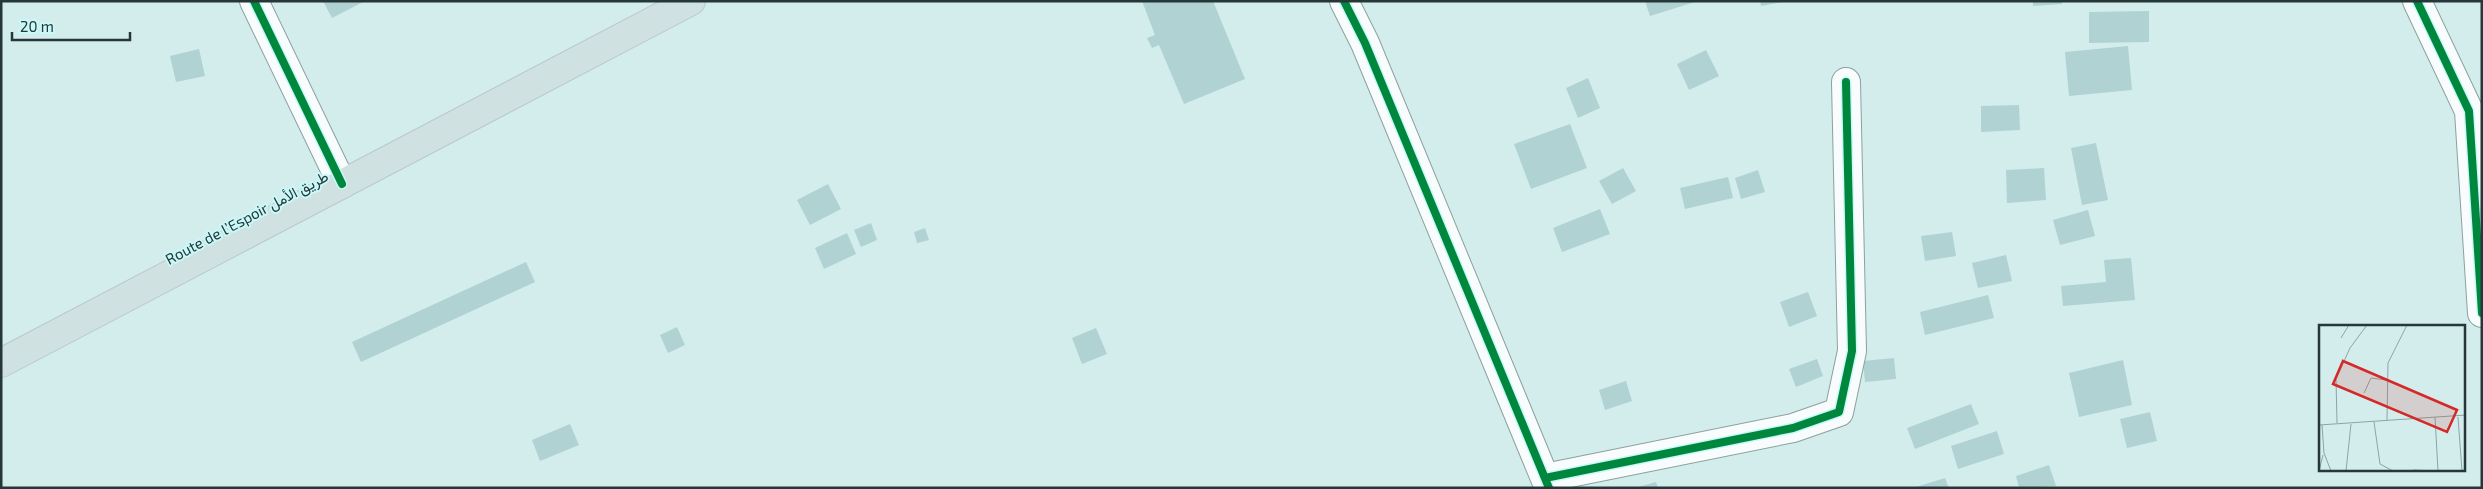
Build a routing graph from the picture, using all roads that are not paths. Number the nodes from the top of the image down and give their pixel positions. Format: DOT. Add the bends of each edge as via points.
graph roads {
  1 [pos="254,1"];
  2 [pos="690,1"];
  3 [pos="1344,1"];
  4 [pos="2417,1"];
  5 [pos="1846,82"];
  6 [pos="342,184"];
  7 [pos="2482,313"];
  8 [pos="1,362"];
  9 [pos="1547,483"];
  1 -- 6 [label="street"];
  2 -- 6 [label="highway, Route de l’Espoir طريق الأمل"];
  3 -- 9 [label="street" via="1365,43"];
  4 -- 7 [label="street" via="2469,111"];
  5 -- 9 [label="street" via="1852,351 1839,412 1794,428"];
  6 -- 8 [label="highway, Route de l’Espoir طريق الأمل"];
}
